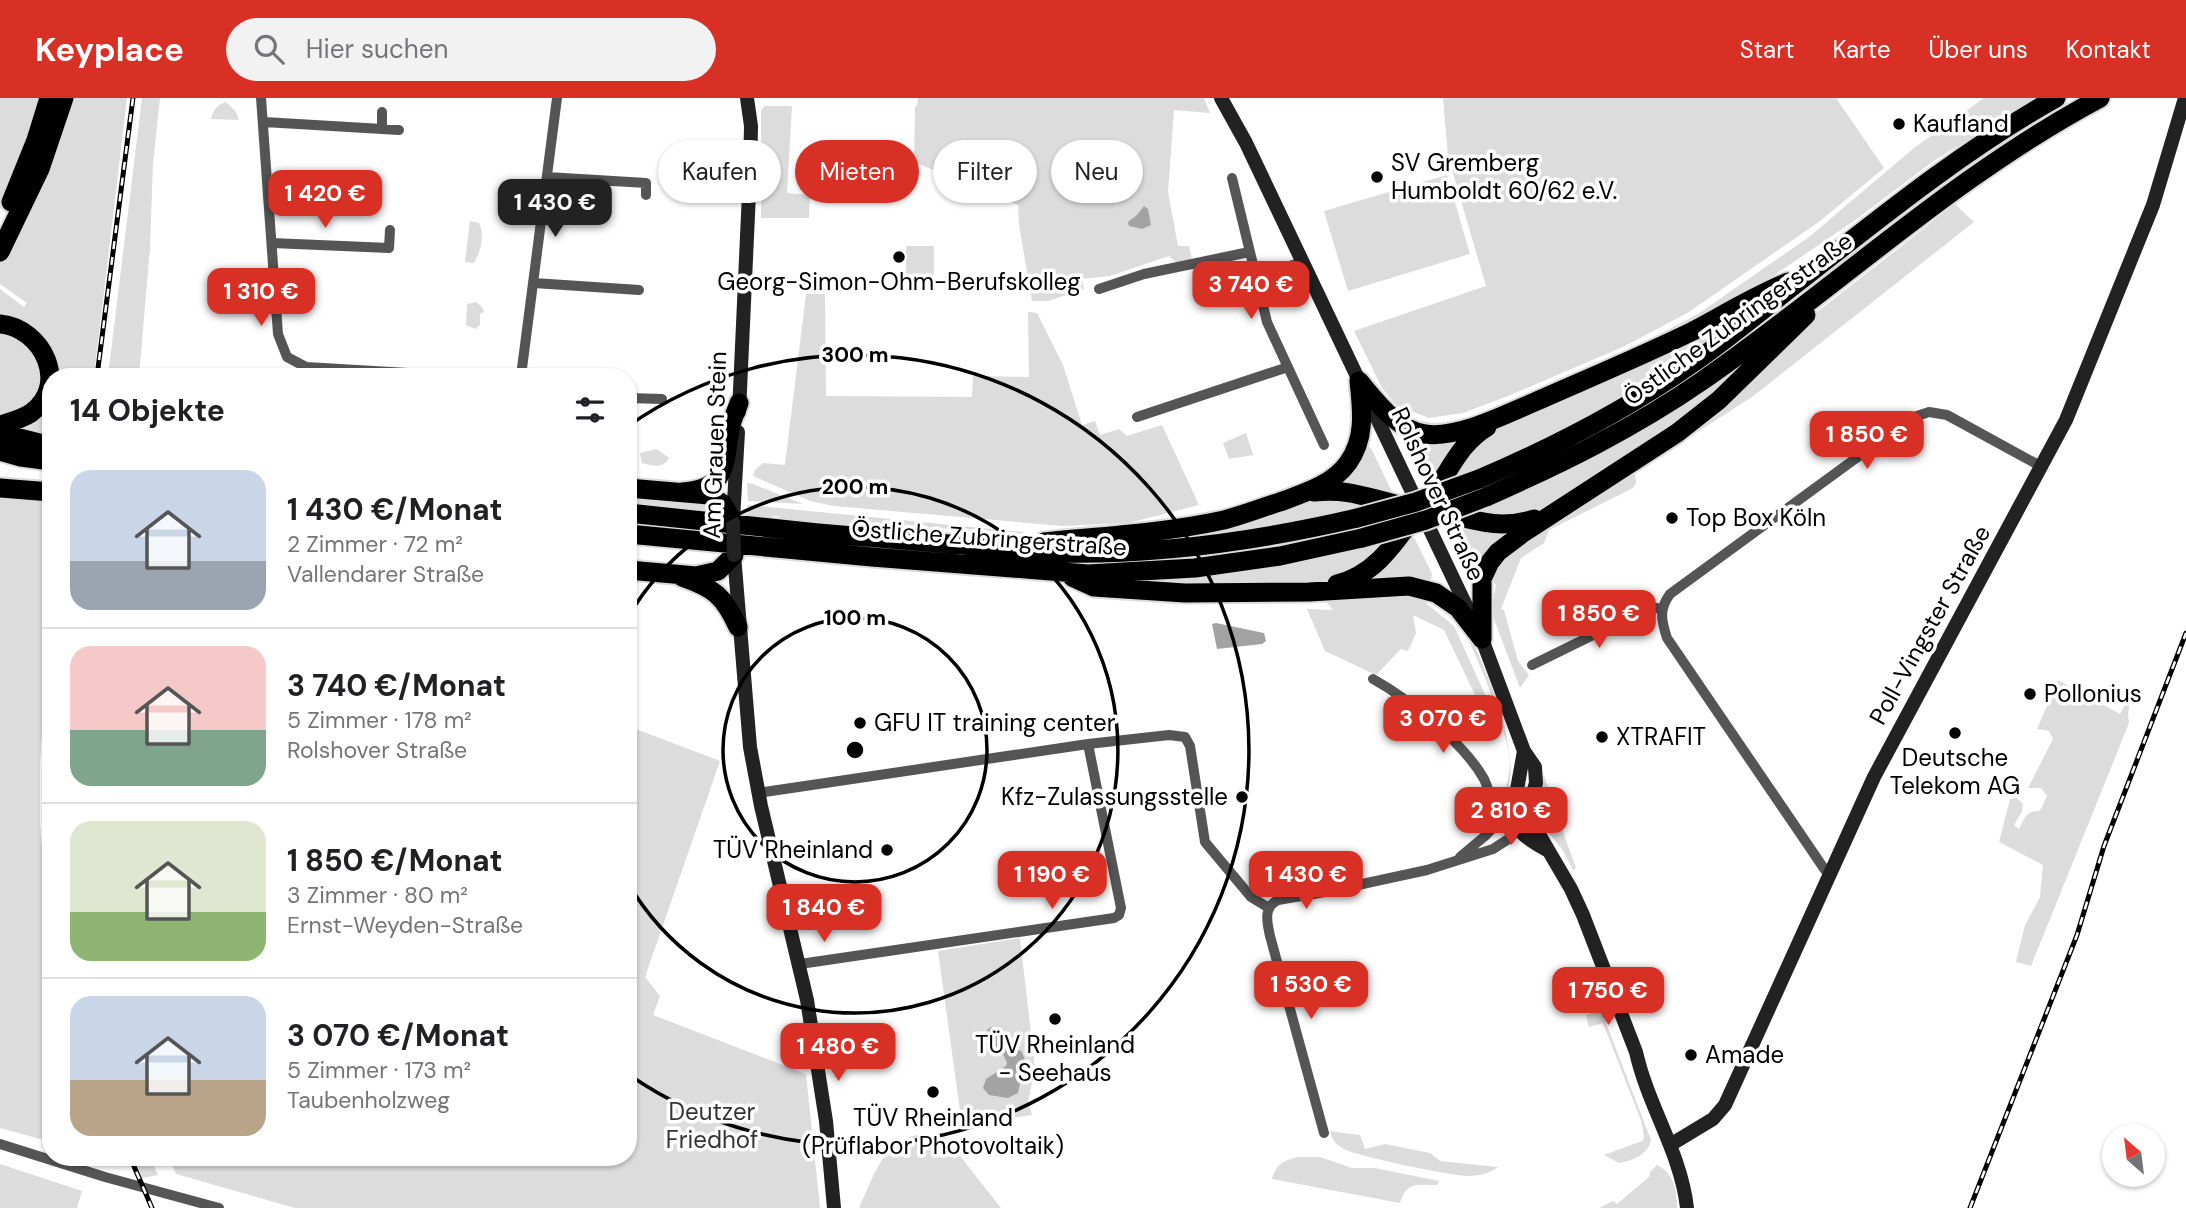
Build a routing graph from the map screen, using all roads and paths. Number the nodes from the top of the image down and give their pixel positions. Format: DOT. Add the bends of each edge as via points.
graph roads {
  1 [pos="49,98"];
  2 [pos="64,98"];
  3 [pos="261,98"];
  4 [pos="557,98"];
  5 [pos="747,98"];
  6 [pos="1221,98"];
  7 [pos="2056,98"];
  8 [pos="2185,98"];
  9 [pos="2093,102"];
  10 [pos="382,112"];
  11 [pos="264,122"];
  12 [pos="382,130"];
  13 [pos="399,130"];
  14 [pos="547,177"];
  15 [pos="1231,178"];
  16 [pos="646,195"];
  17 [pos="0,225"];
  18 [pos="390,230"];
  19 [pos="271,243"];
  20 [pos="0,252"];
  21 [pos="1249,252"];
  22 [pos="1302,262"];
  23 [pos="1848,271"];
  24 [pos="1806,276"];
  25 [pos="1256,277"];
  26 [pos="534,283"];
  27 [pos="1099,289"];
  28 [pos="639,290"];
  29 [pos="0,324"];
  30 [pos="1288,367"];
  31 [pos="48,368"];
  32 [pos="323,368"];
  33 [pos="521,368"];
  34 [pos="1359,381"];
  35 [pos="637,398"];
  36 [pos="662,399"];
  37 [pos="42,401"];
  38 [pos="739,403"];
  39 [pos="1510,413"];
  40 [pos="1137,417"];
  41 [pos="0,425"];
  42 [pos="0,433"];
  43 [pos="42,444"];
  44 [pos="1324,445"];
  45 [pos="0,451"];
  46 [pos="42,460"];
  47 [pos="0,464"];
  48 [pos="2042,467"];
  49 [pos="42,472"];
  50 [pos="4,486"];
  51 [pos="637,489"];
  52 [pos="42,491"];
  53 [pos="682,492"];
  54 [pos="1308,492"];
  55 [pos="1419,509"];
  56 [pos="1561,509"];
  57 [pos="637,514"];
  58 [pos="733,522"];
  59 [pos="1360,528"];
  60 [pos="637,535"];
  61 [pos="992,546"];
  62 [pos="734,555"];
  63 [pos="637,571"];
  64 [pos="1062,572"];
  65 [pos="675,575"];
  66 [pos="1309,592"];
  67 [pos="1662,607"];
  68 [pos="738,627"];
  69 [pos="1482,639"];
  70 [pos="1532,665"];
  71 [pos="1373,679"];
  72 [pos="1088,744"];
  73 [pos="1524,751"];
  74 [pos="758,793"];
  75 [pos="1507,813"];
  76 [pos="1522,823"];
  77 [pos="1456,860"];
  78 [pos="1831,872"];
  79 [pos="1269,908"];
  80 [pos="800,964"];
  81 [pos="1324,1133"];
  82 [pos="0,1144"];
  83 [pos="1670,1145"];
  84 [pos="42,1158"];
  85 [pos="66,1166"];
  86 [pos="219,1208"];
  87 [pos="834,1208"];
  88 [pos="1687,1208"];
  1 -- 17 [label="highway" via="30,158"];
  2 -- 20 [label="highway" via="40,169"];
  3 -- 11 [label="street"];
  4 -- 14 [label="street"];
  5 -- 38 [label="street, Am Grauen Stein" via="750,171"];
  6 -- 22 [label="street, Rolshover Straße"];
  7 -- 24 [label="highway, Östliche Zubringerstraße" via="1975,150"];
  8 -- 48 [label="street, Poll-Vingster Straße" via="2149,216 2071,409"];
  9 -- 23 [label="highway, Östliche Zubringerstraße" via="2003,155"];
  10 -- 12 [label="street"];
  11 -- 12 [label="street"];
  11 -- 19 [label="street"];
  12 -- 13 [label="street"];
  14 -- 16 [label="street" via="646,183"];
  14 -- 26 [label="street"];
  15 -- 21 [label="street"];
  18 -- 19 [label="street" via="389,248"];
  19 -- 32 [label="street" via="282,349 293,362"];
  21 -- 25 [label="street"];
  21 -- 27 [label="street" via="1144,274"];
  22 -- 25 [label="street"];
  22 -- 34 [label="street, Rolshover Straße"];
  23 -- 56 [label="highway" via="1719,400"];
  23 -- 59 [label="highway, Östliche Zubringerstraße, bridge" via="1659,410 1596,445 1426,520"];
  24 -- 39 [label="highway" via="1755,295 1682,336"];
  24 -- 59 [label="highway, Östliche Zubringerstraße, bridge" via="1650,392 1561,442"];
  25 -- 30 [label="street" via="1268,322"];
  26 -- 28 [label="street"];
  26 -- 33 [label="street"];
  29 -- 31 [label="highway" via="32,336"];
  30 -- 40 [label="street"];
  30 -- 44 [label="street"];
  34 -- 39 [label="highway" via="1383,409 1424,434 1444,434"];
  34 -- 54 [label="highway" via="1360,439 1334,478"];
  34 -- 55 [label="street, Rolshover Straße"];
  35 -- 36 [label="street"];
  37 -- 41 [label="highway" via="32,412"];
  38 -- 53 [label="highway" via="725,465 714,482 698,491"];
  38 -- 58 [label="street, Am Grauen Stein"];
  39 -- 55 [label="highway" via="1475,434"];
  42 -- 43 [label="highway"];
  45 -- 46 [label="highway"];
  47 -- 49 [label="highway"];
  48 -- 67 [label="street" via="1947,415 1929,412 1911,418 1670,594"];
  48 -- 78 [label="street, Poll-Vingster Straße" via="1896,733"];
  50 -- 52 [label="highway"];
  51 -- 53 [label="highway"];
  53 -- 58 [label="highway" via="720,500"];
  54 -- 55 [label="highway" via="1352,492"];
  54 -- 61 [label="highway" via="1227,519 1172,530"];
  55 -- 56 [label="highway" via="1481,523 1516,525"];
  55 -- 66 [label="highway" via="1374,566 1351,580"];
  55 -- 69 [label="street, Rolshover Straße"];
  56 -- 69 [label="highway" via="1511,541 1490,562 1482,579"];
  57 -- 61 [label="highway, Östliche Zubringerstraße"];
  58 -- 62 [label="street, Am Grauen Stein, bridge"];
  59 -- 61 [label="highway, Östliche Zubringerstraße" via="1140,552 1057,553"];
  59 -- 64 [label="highway, Östliche Zubringerstraße" via="1280,556 1195,568"];
  60 -- 64 [label="highway, Östliche Zubringerstraße"];
  62 -- 65 [label="highway" via="710,573"];
  62 -- 68 [label="street, Am Grauen Stein"];
  63 -- 65 [label="highway"];
  64 -- 66 [label="highway" via="1094,587 1185,593"];
  65 -- 68 [label="highway" via="719,594"];
  66 -- 69 [label="highway" via="1420,588 1458,608"];
  67 -- 70 [label="street" via="1650,607"];
  67 -- 78 [label="street" via="1667,638 1825,870"];
  68 -- 74 [label="street, Am Grauen Stein"];
  69 -- 73 [label="street, Rolshover Straße"];
  71 -- 75 [label="street" via="1434,723 1471,761 1496,810"];
  72 -- 74 [label="street"];
  72 -- 79 [label="street" via="1185,737 1205,842 1251,897"];
  72 -- 80 [label="street" via="1119,915"];
  73 -- 75 [label="street" via="1516,795"];
  73 -- 76 [label="street, Rolshover Straße" via="1536,771 1532,800"];
  74 -- 80 [label="street, Am Grauen Stein"];
  75 -- 76 [label="street"];
  75 -- 77 [label="street"];
  76 -- 77 [label="street" via="1493,849"];
  76 -- 83 [label="street" via="1528,840 1547,850 1583,915"];
  77 -- 79 [label="street" via="1401,877 1278,900"];
  78 -- 83 [label="street, Poll-Vingster Straße" via="1725,1105 1713,1119"];
  79 -- 81 [label="street" via="1270,936"];
  80 -- 87 [label="street, Am Grauen Stein" via="826,1121"];
  82 -- 84 [label="street"];
  83 -- 88 [label="street" via="1683,1178"];
  85 -- 86 [label="street"];
}
